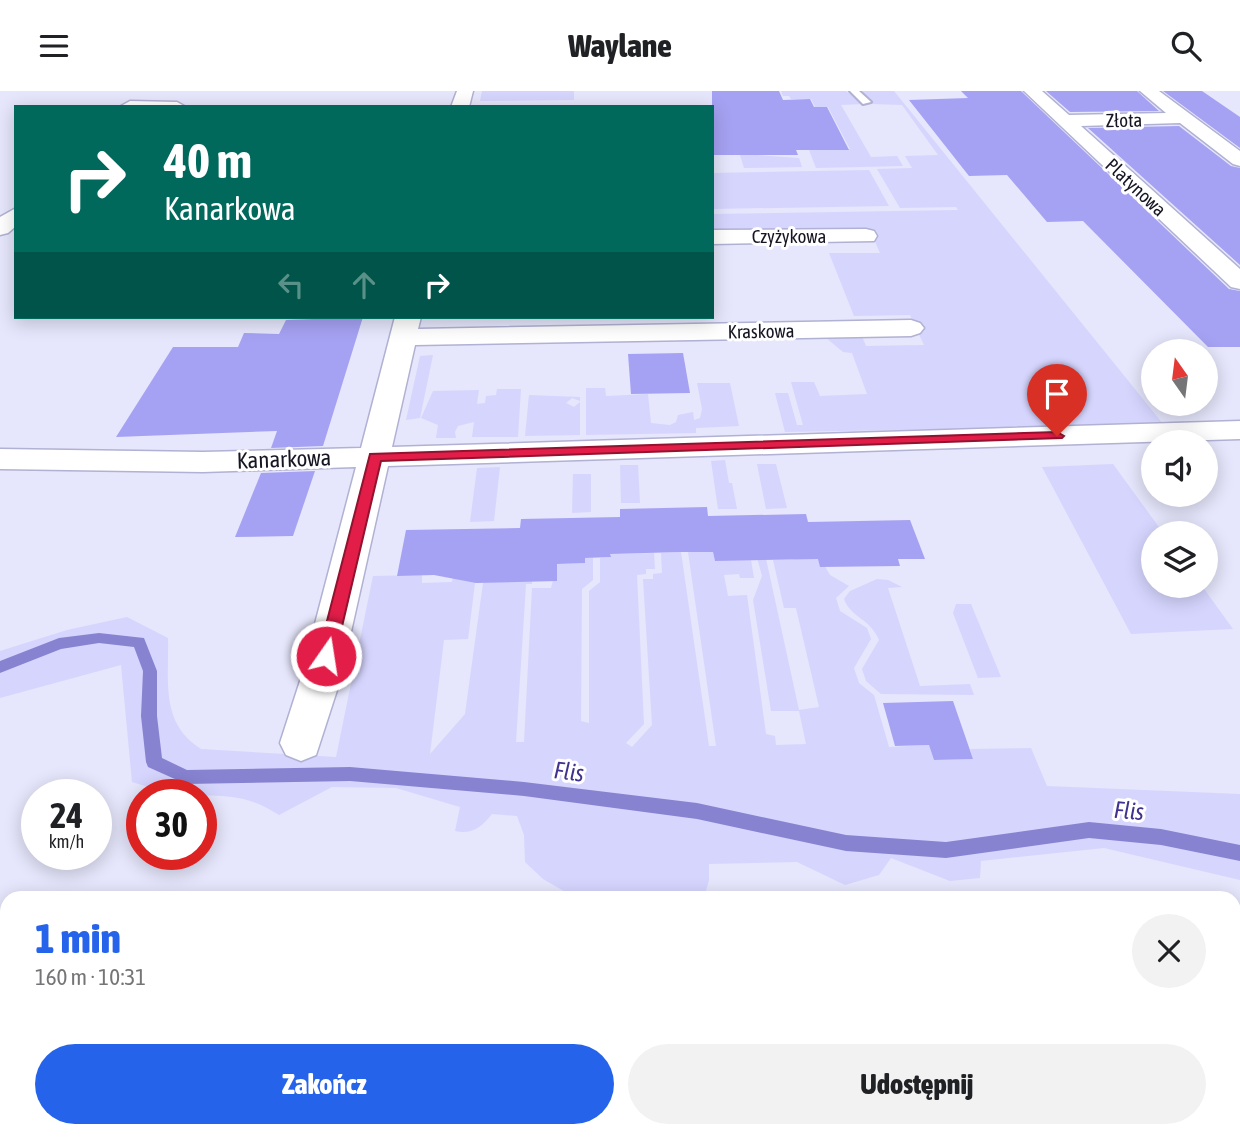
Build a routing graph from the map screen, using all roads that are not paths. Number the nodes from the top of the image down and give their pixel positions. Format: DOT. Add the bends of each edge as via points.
graph roads {
  1 [pos="147,91"];
  2 [pos="854,91"];
  3 [pos="1032,91"];
  4 [pos="1148,91"];
  5 [pos="866,101"];
  6 [pos="131,105"];
  7 [pos="1183,118"];
  8 [pos="1064,121"];
  9 [pos="1240,160"];
  10 [pos="14,216"];
  11 [pos="0,229"];
  12 [pos="866,236"];
  13 [pos="714,237"];
  14 [pos="1240,282"];
  15 [pos="405,327"];
  16 [pos="911,328"];
  17 [pos="1240,430"];
  18 [pos="375,457"];
  19 [pos="0,459"];
  20 [pos="301,743"];
  1 -- 6 [label="street"];
  2 -- 5 [label="lane"];
  3 -- 8 [label="street, Platynowa"];
  4 -- 7 [label="street, Złota"];
  7 -- 8 [label="street, Złota"];
  7 -- 9 [label="street, Złota"];
  8 -- 14 [label="street, Platynowa"];
  10 -- 11 [label="street"];
  12 -- 13 [label="street, Czyżykowa"];
  15 -- 16 [label="street, Kraskowa"];
  15 -- 18 [label="street"];
  17 -- 18 [label="street, Kanarkowa"];
  18 -- 19 [label="street, Kanarkowa" via="203,462"];
  18 -- 20 [label="street"];
}
